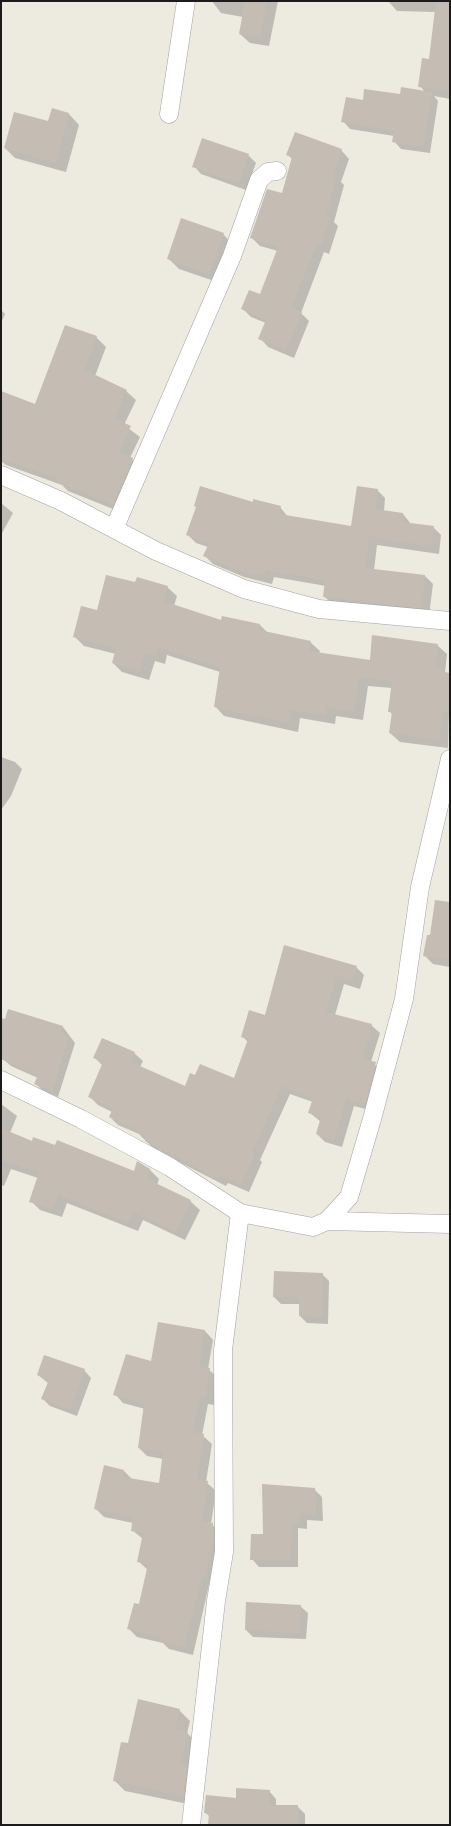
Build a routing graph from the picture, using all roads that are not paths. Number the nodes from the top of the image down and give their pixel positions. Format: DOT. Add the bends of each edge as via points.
graph roads {
  1 [pos="186,1"];
  2 [pos="169,114"];
  3 [pos="277,171"];
  4 [pos="1,475"];
  5 [pos="114,529"];
  6 [pos="450,621"];
  7 [pos="450,759"];
  8 [pos="1,1080"];
  9 [pos="240,1213"];
  10 [pos="327,1221"];
  11 [pos="450,1224"];
  12 [pos="191,1825"];
  1 -- 2 [label="street"];
  3 -- 5 [label="street" via="268,172 259,180 232,256"];
  4 -- 5 [label="street"];
  5 -- 6 [label="street" via="156,551 254,591 319,609"];
  7 -- 10 [label="street" via="420,887 404,999 350,1197"];
  8 -- 9 [label="street" via="81,1118 170,1167"];
  9 -- 10 [label="street" via="313,1227"];
  9 -- 12 [label="street" via="223,1350 224,1552"];
  10 -- 11 [label="street"];
}
